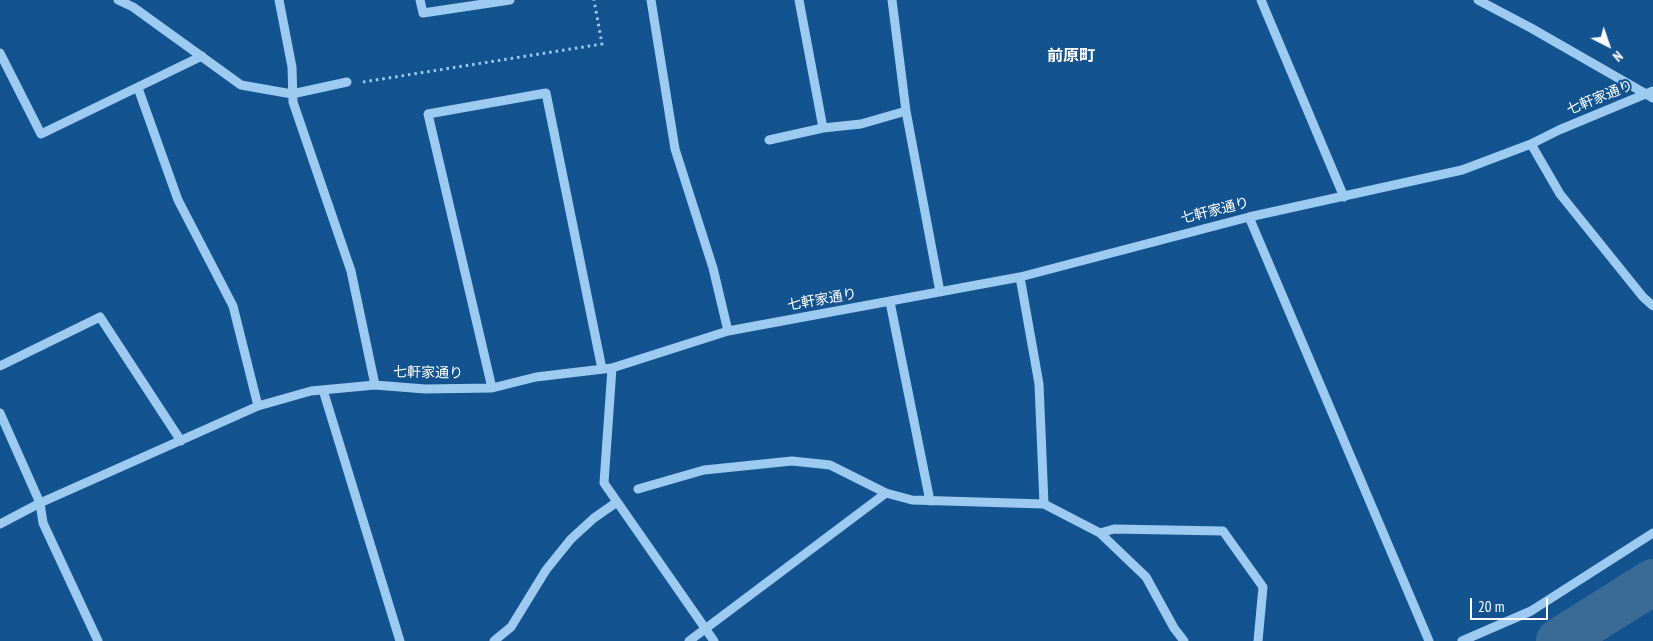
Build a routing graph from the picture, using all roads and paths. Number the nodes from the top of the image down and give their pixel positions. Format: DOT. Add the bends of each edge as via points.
graph roads {
  1 [pos="118,0"];
  2 [pos="280,0"];
  3 [pos="420,0"];
  4 [pos="510,0"];
  5 [pos="594,0"];
  6 [pos="651,0"];
  7 [pos="799,0"];
  8 [pos="892,0"];
  9 [pos="1261,0"];
  10 [pos="1478,0"];
  11 [pos="0,53"];
  12 [pos="202,56"];
  13 [pos="347,82"];
  14 [pos="138,88"];
  15 [pos="292,94"];
  16 [pos="1651,94"];
  17 [pos="906,111"];
  18 [pos="824,128"];
  19 [pos="768,140"];
  20 [pos="1532,144"];
  21 [pos="1344,197"];
  22 [pos="1249,217"];
  23 [pos="1020,277"];
  24 [pos="940,292"];
  25 [pos="890,302"];
  26 [pos="1653,306"];
  27 [pos="728,331"];
  28 [pos="0,366"];
  29 [pos="612,368"];
  30 [pos="602,370"];
  31 [pos="375,385"];
  32 [pos="492,388"];
  33 [pos="323,390"];
  34 [pos="258,406"];
  35 [pos="0,413"];
  36 [pos="181,441"];
  37 [pos="638,489"];
  38 [pos="886,493"];
  39 [pos="930,501"];
  40 [pos="617,502"];
  41 [pos="40,503"];
  42 [pos="1044,504"];
  43 [pos="0,524"];
  44 [pos="1100,533"];
  45 [pos="1653,533"];
  46 [pos="705,629"];
  47 [pos="98,641"];
  48 [pos="400,641"];
  49 [pos="494,641"];
  50 [pos="689,641"];
  51 [pos="714,641"];
  52 [pos="1184,641"];
  53 [pos="1258,641"];
  54 [pos="1429,641"];
  55 [pos="1462,641"];
  1 -- 12 [label="street"];
  2 -- 15 [label="street" via="292,67"];
  3 -- 4 [label="street" via="423,13"];
  5 -- 13 [label="path" via="602,44 373,81"];
  6 -- 27 [label="street" via="675,149 713,268"];
  7 -- 18 [label="street"];
  8 -- 17 [label="street"];
  9 -- 21 [label="street"];
  10 -- 16 [label="street"];
  11 -- 14 [label="street" via="41,134"];
  12 -- 14 [label="street"];
  12 -- 15 [label="street" via="241,85"];
  13 -- 15 [label="street"];
  14 -- 34 [label="street" via="178,200 233,306"];
  15 -- 31 [label="street" via="351,271"];
  16 -- 20 [label="street, 七軒家通り"];
  17 -- 18 [label="street" via="861,124"];
  17 -- 24 [label="street"];
  18 -- 19 [label="street"];
  20 -- 21 [label="street, 七軒家通り" via="1462,170"];
  20 -- 26 [label="street" via="1560,194 1642,297"];
  21 -- 22 [label="street, 七軒家通り"];
  22 -- 23 [label="street, 七軒家通り"];
  22 -- 54 [label="street"];
  23 -- 24 [label="street, 七軒家通り"];
  23 -- 42 [label="street" via="1039,384"];
  24 -- 25 [label="street, 七軒家通り"];
  25 -- 27 [label="street, 七軒家通り"];
  25 -- 39 [label="street"];
  27 -- 29 [label="street, 七軒家通り"];
  28 -- 36 [label="street" via="100,317"];
  29 -- 30 [label="street, 七軒家通り"];
  29 -- 40 [label="street" via="604,484"];
  30 -- 32 [label="street, 七軒家通り" via="536,377"];
  30 -- 32 [label="street" via="546,93 428,114"];
  31 -- 32 [label="street, 七軒家通り" via="425,389"];
  31 -- 33 [label="street, 七軒家通り"];
  33 -- 34 [label="street, 七軒家通り"];
  33 -- 48 [label="street"];
  34 -- 36 [label="street, 七軒家通り"];
  35 -- 41 [label="street"];
  36 -- 41 [label="street, 七軒家通り"];
  37 -- 38 [label="street" via="704,470 792,461 830,465"];
  38 -- 39 [label="street"];
  38 -- 46 [label="street"];
  39 -- 42 [label="street"];
  40 -- 46 [label="street"];
  40 -- 49 [label="street" via="571,539 546,570 511,628"];
  41 -- 43 [label="street, 七軒家通り"];
  41 -- 47 [label="street" via="43,523"];
  42 -- 44 [label="street"];
  44 -- 52 [label="street" via="1146,578"];
  44 -- 53 [label="street" via="1114,529 1223,531 1263,588"];
  45 -- 55 [label="street" via="1531,611"];
  46 -- 50 [label="street"];
  46 -- 51 [label="street"];
}
